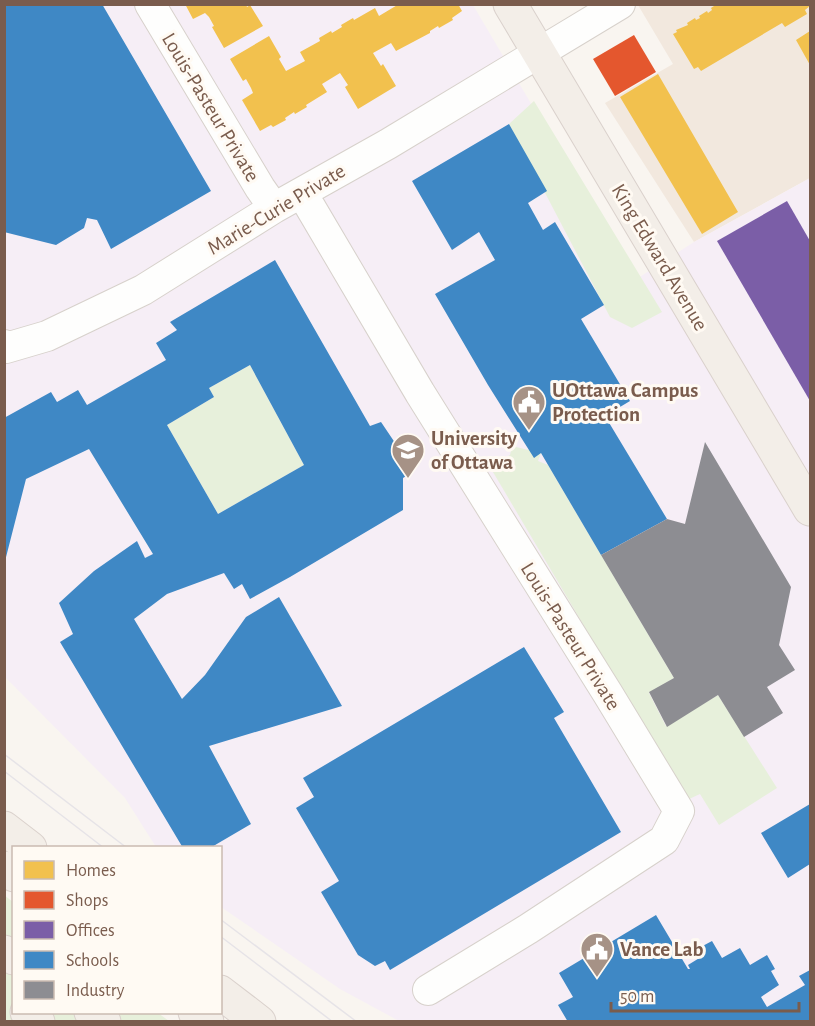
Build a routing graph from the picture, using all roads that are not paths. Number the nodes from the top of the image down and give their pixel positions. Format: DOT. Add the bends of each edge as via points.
graph roads {
  1 [pos="150,4"];
  2 [pos="510,4"];
  3 [pos="620,4"];
  4 [pos="538,53"];
  5 [pos="302,193"];
  6 [pos="274,208"];
  7 [pos="5,346"];
  8 [pos="810,508"];
  9 [pos="4,828"];
  10 [pos="27,846"];
  11 [pos="428,990"];
  12 [pos="222,994"];
  13 [pos="259,1022"];
  1 -- 6 [label="street, Louis-Pasteur Private"];
  2 -- 4 [label="main road, King Edward Avenue"];
  3 -- 4 [label="street, Marie-Curie Private"];
  4 -- 5 [label="street, Marie-Curie Private"];
  4 -- 8 [label="main road, King Edward Avenue"];
  5 -- 6 [label="street, Marie-Curie Private"];
  5 -- 11 [label="street, Louis-Pasteur Private" via="420,393 679,811 664,840"];
  6 -- 7 [label="street, Marie-Curie Private" via="142,290 47,336"];
  9 -- 10 [label="main road"];
  12 -- 13 [label="main road"];
}
